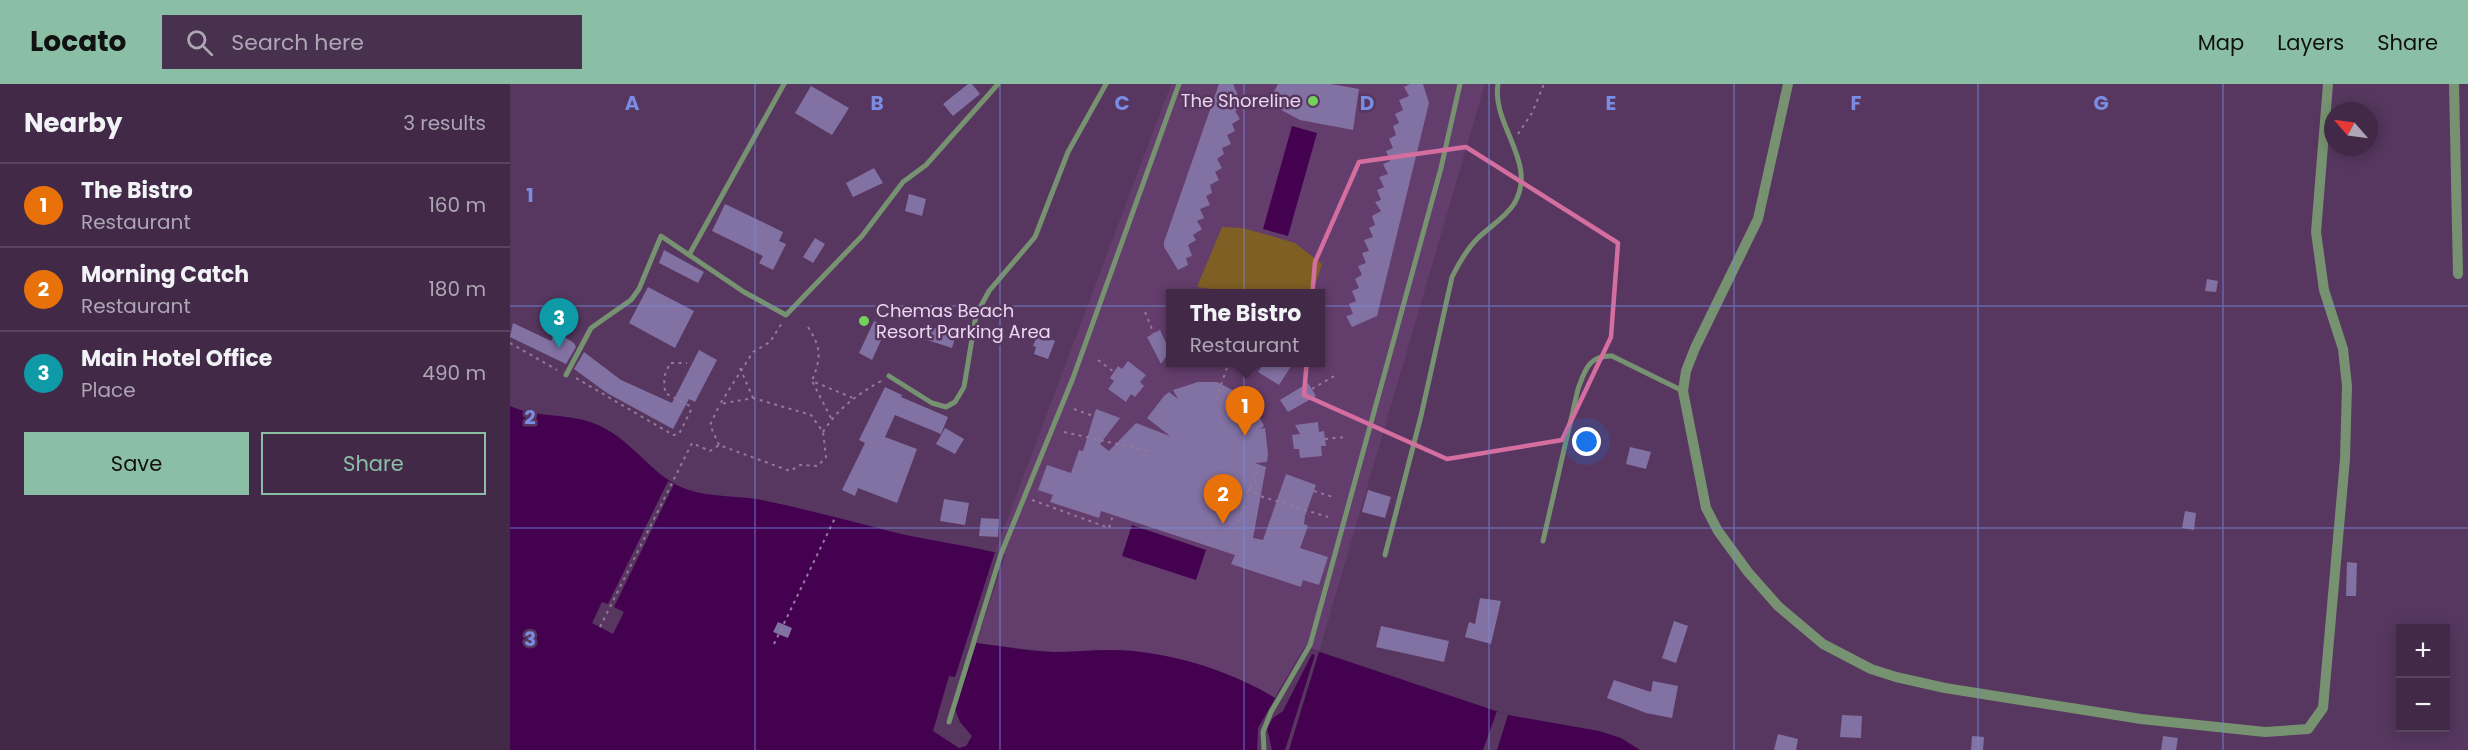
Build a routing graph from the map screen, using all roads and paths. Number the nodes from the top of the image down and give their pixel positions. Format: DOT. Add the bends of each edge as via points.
graph roads {
  1 [pos="784,84"];
  2 [pos="998,84"];
  3 [pos="1106,84"];
  4 [pos="1179,84"];
  5 [pos="1460,84"];
  6 [pos="1498,84"];
  7 [pos="1544,84"];
  8 [pos="1788,84"];
  9 [pos="2328,84"];
  10 [pos="2454,84"];
  11 [pos="1513,141"];
  12 [pos="689,255"];
  13 [pos="2458,274"];
  14 [pos="1145,312"];
  15 [pos="786,315"];
  16 [pos="808,327"];
  17 [pos="1154,333"];
  18 [pos="510,343"];
  19 [pos="1098,360"];
  20 [pos="687,363"];
  21 [pos="1228,367"];
  22 [pos="740,368"];
  23 [pos="1114,372"];
  24 [pos="566,375"];
  25 [pos="1336,375"];
  26 [pos="889,376"];
  27 [pos="812,381"];
  28 [pos="1312,389"];
  29 [pos="1683,391"];
  30 [pos="753,398"];
  31 [pos="853,398"];
  32 [pos="1216,399"];
  33 [pos="720,404"];
  34 [pos="1074,409"];
  35 [pos="1094,416"];
  36 [pos="831,418"];
  37 [pos="823,432"];
  38 [pos="1064,432"];
  39 [pos="1347,437"];
  40 [pos="1325,439"];
  41 [pos="719,445"];
  42 [pos="1148,451"];
  43 [pos="1258,469"];
  44 [pos="1248,489"];
  45 [pos="1314,491"];
  46 [pos="1024,497"];
  47 [pos="1334,497"];
  48 [pos="1113,515"];
  49 [pos="836,516"];
  50 [pos="1328,517"];
  51 [pos="1237,530"];
  52 [pos="1543,541"];
  53 [pos="1385,555"];
  54 [pos="600,627"];
  55 [pos="774,644"];
  56 [pos="949,722"];
  57 [pos="1264,750"];
  1 -- 12 [label="lane"];
  2 -- 15 [label="lane" via="926,165 903,182 862,236"];
  3 -- 26 [label="lane" via="1068,152 1035,237 989,291 976,315 964,387 955,402 946,407 932,404"];
  4 -- 46 [label="lane" via="1073,378"];
  5 -- 57 [label="lane" via="1441,168 1310,645 1271,712 1263,732"];
  6 -- 11 [label="lane" via="1501,119"];
  7 -- 11 [label="path" via="1532,113"];
  8 -- 29 [label="street" via="1758,219 1695,348"];
  9 -- 29 [label="street" via="2316,232 2324,290 2343,349 2348,386 2326,693 2323,708 2308,729 2265,732 2141,719 1945,688 1896,677 1848,658 1805,630 1778,606 1718,531 1706,507 1697,472"];
  10 -- 13 [label="street"];
  11 -- 53 [label="lane" via="1521,183 1514,204 1476,240 1452,277"];
  12 -- 15 [label="lane"];
  12 -- 24 [label="lane" via="661,236 639,289 631,300 591,328"];
  14 -- 17 [label="path"];
  15 -- 22 [label="path" via="770,342 753,352"];
  16 -- 27 [label="path" via="816,339 820,358"];
  18 -- 24 [label="path"];
  19 -- 23 [label="path"];
  20 -- 24 [label="path" via="670,363 664,376 665,393 690,406 679,434 673,435"];
  21 -- 32 [label="path"];
  22 -- 30 [label="path"];
  22 -- 33 [label="path"];
  25 -- 28 [label="path"];
  26 -- 31 [label="path"];
  27 -- 31 [label="path"];
  27 -- 36 [label="path"];
  29 -- 52 [label="lane" via="1612,356 1593,359 1578,389"];
  30 -- 33 [label="path"];
  30 -- 37 [label="path" via="811,415"];
  31 -- 36 [label="path"];
  33 -- 41 [label="path" via="710,425"];
  34 -- 35 [label="path"];
  36 -- 37 [label="path"];
  37 -- 41 [label="path" via="826,457 818,466 800,465 790,471"];
  38 -- 42 [label="path"];
  39 -- 40 [label="path"];
  41 -- 54 [label="path" via="710,450 692,443"];
  43 -- 44 [label="path"];
  44 -- 50 [label="path"];
  44 -- 51 [label="path"];
  45 -- 47 [label="path"];
  46 -- 48 [label="path" via="1109,528"];
  46 -- 56 [label="lane" via="1000,554"];
  49 -- 55 [label="path"];
}
